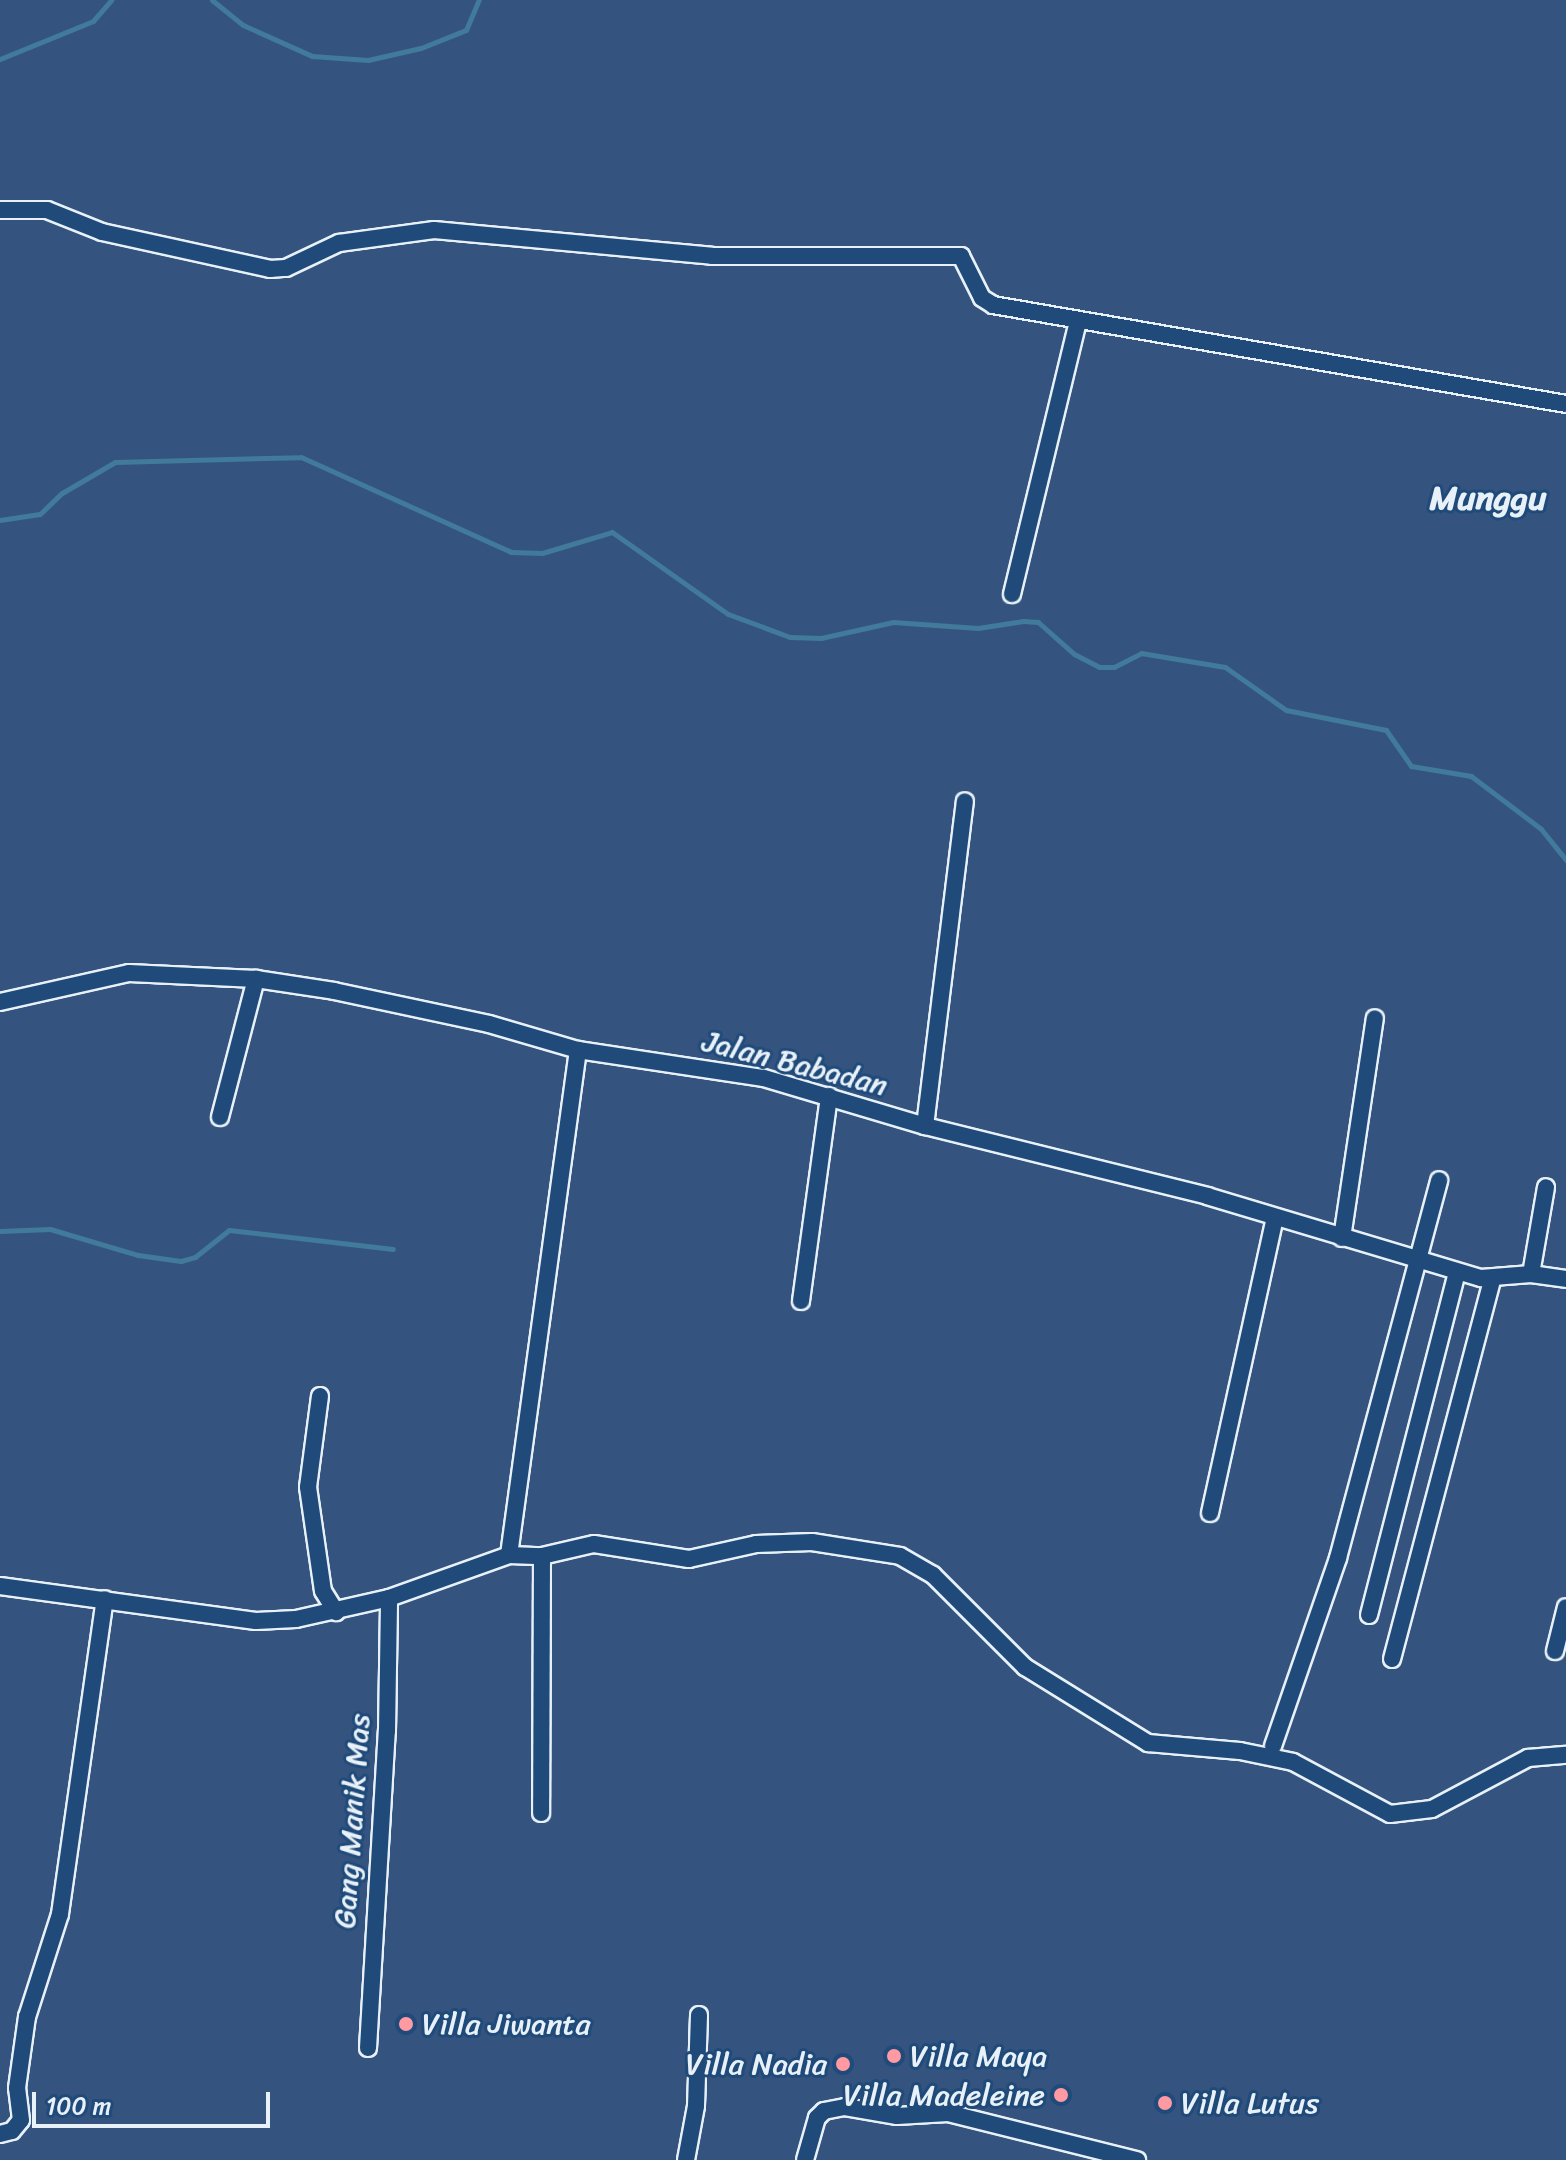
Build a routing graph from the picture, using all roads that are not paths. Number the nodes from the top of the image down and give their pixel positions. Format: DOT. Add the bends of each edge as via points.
graph roads {
  1 [pos="0,210"];
  2 [pos="1078,321"];
  3 [pos="1566,404"];
  4 [pos="1012,594"];
  5 [pos="965,801"];
  6 [pos="256,979"];
  7 [pos="0,1002"];
  8 [pos="1375,1018"];
  9 [pos="578,1050"];
  10 [pos="829,1096"];
  11 [pos="220,1117"];
  12 [pos="925,1126"];
  13 [pos="1439,1180"];
  14 [pos="1546,1187"];
  15 [pos="1275,1217"];
  16 [pos="1342,1238"];
  17 [pos="1421,1262"];
  18 [pos="1457,1272"];
  19 [pos="1531,1274"];
  20 [pos="1493,1278"];
  21 [pos="1566,1279"];
  22 [pos="801,1301"];
  23 [pos="320,1396"];
  24 [pos="1210,1513"];
  25 [pos="509,1555"];
  26 [pos="542,1556"];
  27 [pos="0,1586"];
  28 [pos="389,1598"];
  29 [pos="105,1599"];
  30 [pos="1566,1607"];
  31 [pos="336,1612"];
  32 [pos="1369,1615"];
  33 [pos="1555,1651"];
  34 [pos="1392,1659"];
  35 [pos="1273,1746"];
  36 [pos="1566,1755"];
  37 [pos="541,1813"];
  38 [pos="699,2015"];
  39 [pos="368,2048"];
  40 [pos="0,2134"];
  41 [pos="686,2160"];
  42 [pos="805,2160"];
  43 [pos="1137,2160"];
  1 -- 2 [label="street" via="47,210 102,232 270,269 286,268 339,243 434,230 712,256 961,256 982,298 993,305"];
  2 -- 3 [label="street"];
  2 -- 4 [label="street"];
  5 -- 12 [label="street"];
  6 -- 7 [label="street, Jalan Babadan" via="129,973"];
  6 -- 9 [label="street, Jalan Babadan" via="489,1024"];
  6 -- 11 [label="street"];
  8 -- 16 [label="street"];
  9 -- 10 [label="street, Jalan Babadan" via="699,1065"];
  9 -- 25 [label="street"];
  10 -- 12 [label="street, Jalan Babadan"];
  10 -- 22 [label="street"];
  12 -- 15 [label="street, Jalan Babadan"];
  13 -- 17 [label="street"];
  14 -- 19 [label="street"];
  15 -- 16 [label="street, Jalan Babadan"];
  15 -- 24 [label="street"];
  16 -- 17 [label="street, Jalan Babadan"];
  17 -- 18 [label="street, Jalan Babadan"];
  17 -- 35 [label="street" via="1338,1558"];
  18 -- 20 [label="street, Jalan Babadan"];
  18 -- 32 [label="street"];
  19 -- 20 [label="street, Jalan Babadan"];
  19 -- 21 [label="street, Jalan Babadan"];
  20 -- 34 [label="street"];
  23 -- 31 [label="street" via="308,1487 323,1591"];
  25 -- 26 [label="street"];
  25 -- 28 [label="street"];
  26 -- 36 [label="street" via="594,1544 689,1559 756,1544 812,1542 900,1556 933,1575 1025,1667 1148,1743 1240,1751 1293,1762 1390,1814 1432,1809 1528,1758"];
  26 -- 37 [label="street"];
  27 -- 29 [label="street"];
  28 -- 31 [label="street"];
  28 -- 39 [label="street, Gang Manik Mas" via="387,1731"];
  29 -- 31 [label="street" via="256,1621"];
  29 -- 40 [label="street" via="85,1716 68,1873 27,2017 17,2088 21,2120 12,2131"];
  30 -- 33 [label="street"];
  38 -- 41 [label="street" via="696,2106"];
  42 -- 43 [label="street" via="817,2118 845,2107 897,2116 948,2113"];
}
